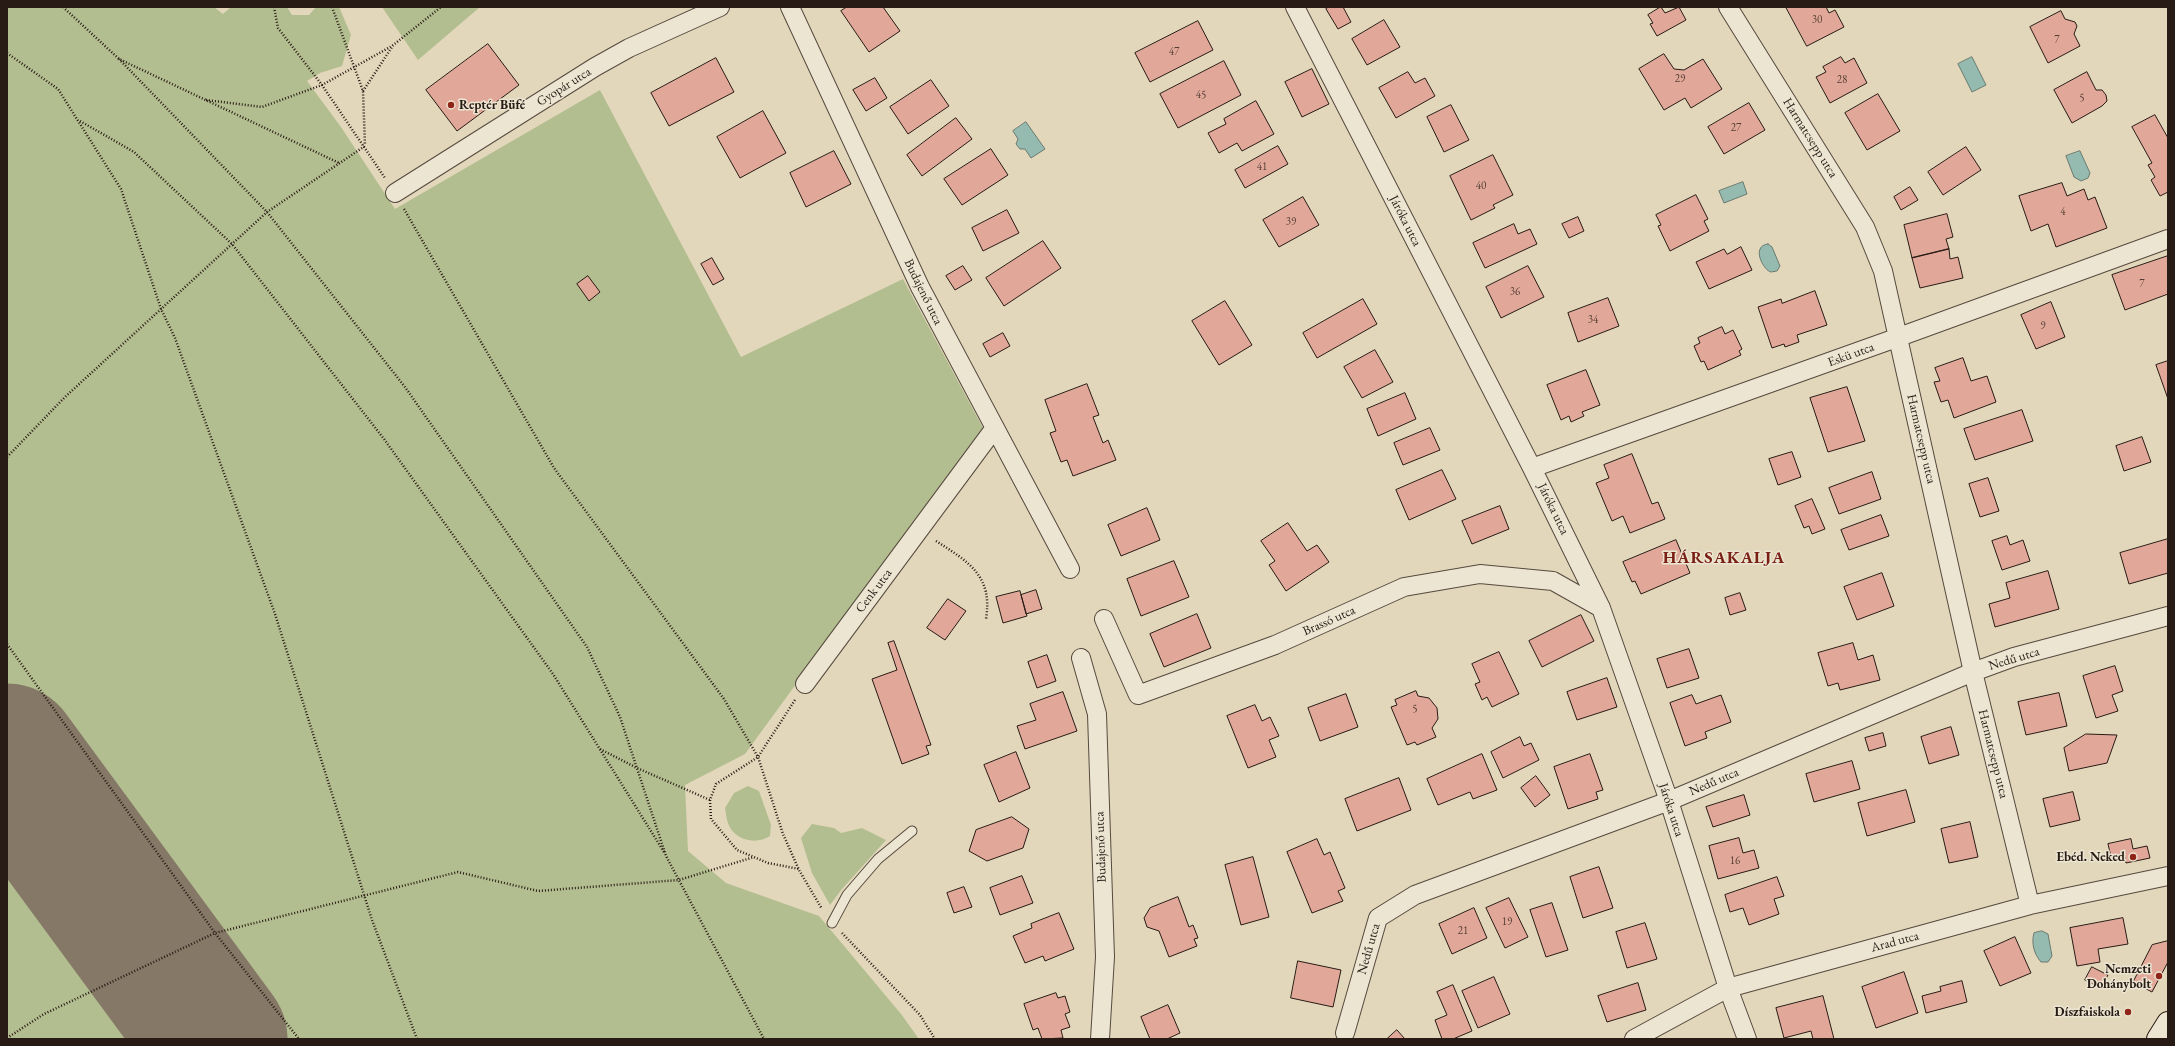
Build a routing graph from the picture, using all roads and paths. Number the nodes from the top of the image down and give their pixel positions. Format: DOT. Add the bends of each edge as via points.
graph roads {
  1 [pos="63,7"];
  2 [pos="274,7"];
  3 [pos="332,7"];
  4 [pos="441,7"];
  5 [pos="720,7"];
  6 [pos="790,7"];
  7 [pos="1295,7"];
  8 [pos="1728,7"];
  9 [pos="392,46"];
  10 [pos="7,53"];
  11 [pos="119,59"];
  12 [pos="354,67"];
  13 [pos="322,85"];
  14 [pos="363,91"];
  15 [pos="203,99"];
  16 [pos="80,121"];
  17 [pos="365,146"];
  18 [pos="339,164"];
  19 [pos="395,193"];
  20 [pos="267,212"];
  21 [pos="2168,239"];
  22 [pos="232,244"];
  23 [pos="161,308"];
  24 [pos="1899,337"];
  25 [pos="994,429"];
  26 [pos="7,457"];
  27 [pos="1532,468"];
  28 [pos="918,531"];
  29 [pos="1070,569"];
  30 [pos="1601,608"];
  31 [pos="2168,616"];
  32 [pos="986,619"];
  33 [pos="1104,619"];
  34 [pos="7,644"];
  35 [pos="1081,658"];
  36 [pos="1974,672"];
  37 [pos="805,684"];
  38 [pos="600,749"];
  39 [pos="758,756"];
  40 [pos="637,768"];
  41 [pos="710,800"];
  42 [pos="1669,801"];
  43 [pos="912,831"];
  44 [pos="666,856"];
  45 [pos="754,857"];
  46 [pos="799,870"];
  47 [pos="2168,876"];
  48 [pos="680,880"];
  49 [pos="364,895"];
  50 [pos="2030,905"];
  51 [pos="832,923"];
  52 [pos="216,933"];
  53 [pos="1728,988"];
  54 [pos="2168,1023"];
  55 [pos="1345,1034"];
  56 [pos="7,1038"];
  57 [pos="300,1039"];
  58 [pos="417,1039"];
  59 [pos="764,1039"];
  60 [pos="1100,1039"];
  61 [pos="1634,1039"];
  62 [pos="1747,1039"];
  63 [pos="2158,1039"];
  1 -- 11 [label="path"];
  2 -- 13 [label="path" via="278,28"];
  3 -- 12 [label="path"];
  4 -- 9 [label="path"];
  5 -- 19 [label="street, Gyopár utca" via="629,48 595,67"];
  6 -- 25 [label="street, Budajenő utca" via="920,287"];
  7 -- 27 [label="street, Járóka utca"];
  8 -- 24 [label="street, Harmatcsepp utca" via="1865,227 1883,271"];
  9 -- 12 [label="path"];
  9 -- 14 [label="path"];
  10 -- 16 [label="path" via="58,89"];
  11 -- 15 [label="path"];
  11 -- 20 [label="path"];
  12 -- 13 [label="path"];
  12 -- 14 [label="path"];
  13 -- 15 [label="path" via="262,107"];
  13 -- 17 [label="path"];
  14 -- 17 [label="path"];
  15 -- 18 [label="path"];
  16 -- 22 [label="path" via="134,152"];
  16 -- 23 [label="path" via="121,189"];
  17 -- 18 [label="path"];
  17 -- 19 [label="path"];
  18 -- 20 [label="path"];
  19 -- 39 [label="path" via="554,468 724,699"];
  20 -- 22 [label="path"];
  20 -- 40 [label="path" via="405,387 587,647 620,717"];
  21 -- 24 [label="street, Eskü utca"];
  22 -- 23 [label="path"];
  22 -- 38 [label="path" via="384,439 553,674"];
  23 -- 26 [label="path" via="65,397"];
  23 -- 49 [label="path" via="175,338 275,614"];
  24 -- 27 [label="street, Eskü utca"];
  24 -- 36 [label="street, Harmatcsepp utca"];
  25 -- 28 [label="street, Cenk utca"];
  25 -- 29 [label="street, Budajenő utca"];
  27 -- 30 [label="street, Járóka utca"];
  28 -- 32 [label="path" via="955,553 975,569 989,601"];
  28 -- 37 [label="street, Cenk utca"];
  30 -- 33 [label="street, Brassó utca" via="1553,581 1480,574 1404,587 1275,645 1138,695"];
  30 -- 42 [label="street, Járóka utca"];
  31 -- 36 [label="street, Nedű utca" via="2014,657"];
  34 -- 52 [label="path"];
  35 -- 60 [label="street, Budajenő utca" via="1097,714 1105,958"];
  36 -- 42 [label="street, Nedű utca"];
  36 -- 50 [label="street, Harmatcsepp utca"];
  37 -- 39 [label="path"];
  38 -- 40 [label="path"];
  38 -- 44 [label="path"];
  39 -- 41 [label="path" via="716,784"];
  40 -- 41 [label="path"];
  40 -- 44 [label="path"];
  41 -- 45 [label="path" via="711,819 737,850"];
  42 -- 53 [label="street, Járóka utca"];
  42 -- 55 [label="street, Nedű utca" via="1415,895 1378,918"];
  43 -- 51 [label="lane" via="878,859 847,895"];
  44 -- 48 [label="path"];
  45 -- 46 [label="path"];
  45 -- 48 [label="path"];
  47 -- 50 [label="street, Arad utca"];
  48 -- 49 [label="path" via="538,891 458,872"];
  48 -- 59 [label="path"];
  49 -- 52 [label="path"];
  49 -- 58 [label="path"];
  50 -- 53 [label="street, Arad utca"];
  52 -- 56 [label="path" via="44,1014"];
  52 -- 57 [label="path"];
  53 -- 61 [label="street, Arad utca"];
  53 -- 62 [label="street, Járóka utca"];
  54 -- 63 [label="main road"];
}
